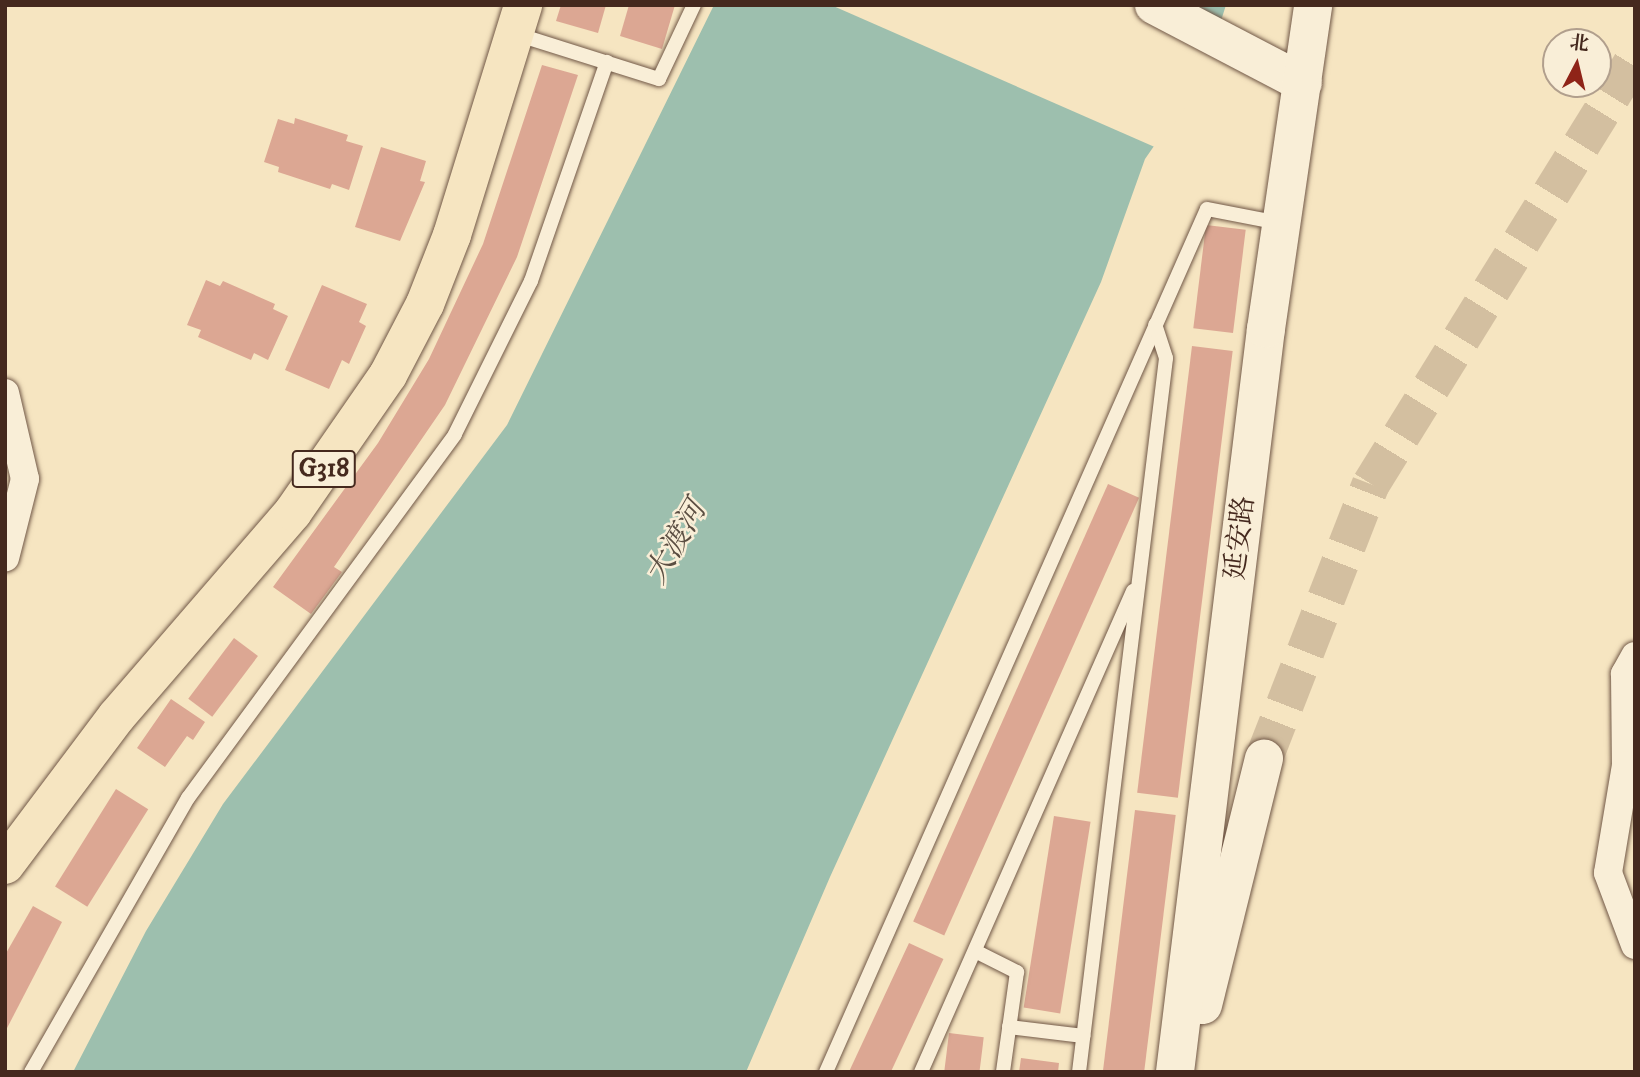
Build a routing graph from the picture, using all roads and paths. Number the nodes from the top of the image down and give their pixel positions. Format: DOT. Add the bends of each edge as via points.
graph roads {
  1 [pos="694,5"];
  2 [pos="1154,5"];
  3 [pos="1313,5"];
  4 [pos="519,19"];
  5 [pos="607,62"];
  6 [pos="1303,83"];
  7 [pos="1282,223"];
  8 [pos="1155,325"];
  9 [pos="5,393"];
  10 [pos="5,558"];
  11 [pos="1139,577"];
  12 [pos="1635,656"];
  13 [pos="1264,758"];
  14 [pos="5,865"];
  15 [pos="1635,945"];
  16 [pos="976,952"];
  17 [pos="1009,1027"];
  18 [pos="1083,1036"];
  19 [pos="31,1072"];
  20 [pos="826,1072"];
  21 [pos="921,1072"];
  22 [pos="1003,1072"];
  23 [pos="1079,1072"];
  24 [pos="1175,1072"];
  25 [pos="1186,1072"];
  1 -- 5 [label="lane" via="659,79"];
  2 -- 6 [label="main road"];
  3 -- 6 [label="main road, 延安路"];
  4 -- 5 [label="lane"];
  4 -- 14 [label="highway, G318" via="452,235 425,304 388,375 293,512 117,716"];
  5 -- 19 [label="lane" via="531,281 455,434 188,798"];
  6 -- 7 [label="main road, 延安路"];
  7 -- 8 [label="lane" via="1207,209"];
  7 -- 24 [label="main road, 延安路"];
  8 -- 11 [label="lane" via="1166,358"];
  8 -- 20 [label="lane"];
  9 -- 10 [label="street" via="26,478"];
  11 -- 16 [label="lane"];
  11 -- 18 [label="lane"];
  12 -- 15 [label="street" via="1625,674 1626,765 1608,873"];
  13 -- 25 [label="main road"];
  16 -- 17 [label="lane" via="1017,972"];
  16 -- 21 [label="lane"];
  17 -- 18 [label="lane"];
  17 -- 22 [label="lane"];
  18 -- 23 [label="lane"];
}
